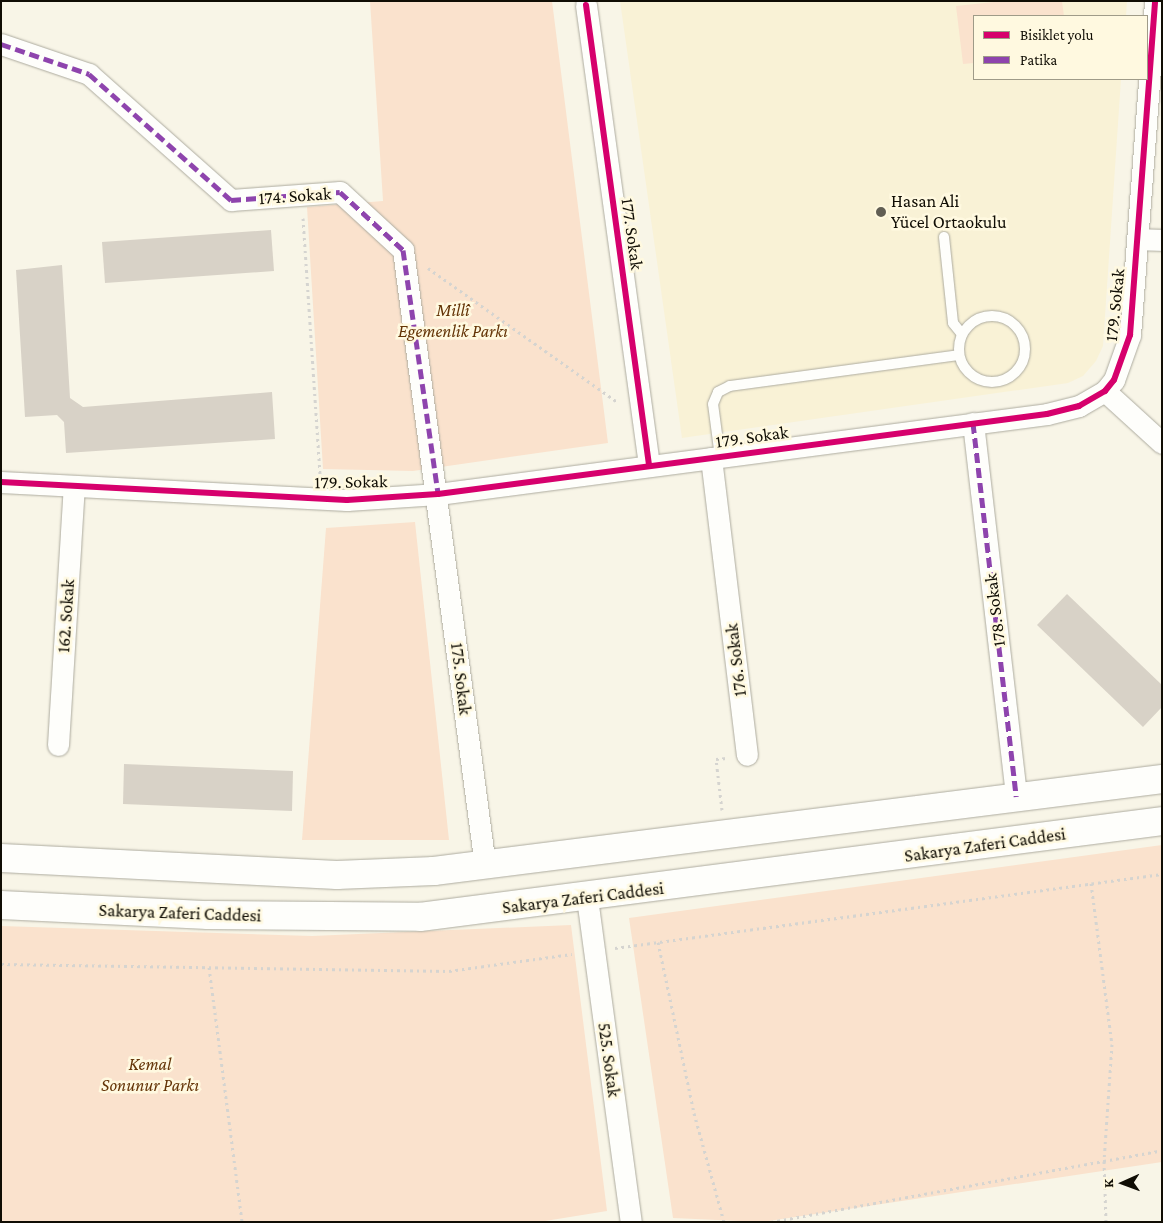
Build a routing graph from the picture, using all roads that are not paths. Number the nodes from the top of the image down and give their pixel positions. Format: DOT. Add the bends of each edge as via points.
graph roads {
  1 [pos="1155,1"];
  2 [pos="586,5"];
  3 [pos="1,44"];
  4 [pos="944,237"];
  5 [pos="1137,239"];
  6 [pos="1162,240"];
  7 [pos="962,334"];
  8 [pos="959,355"];
  9 [pos="1105,391"];
  10 [pos="973,424"];
  11 [pos="1162,443"];
  12 [pos="716,457"];
  13 [pos="648,466"];
  14 [pos="1,482"];
  15 [pos="74,486"];
  16 [pos="438,494"];
  17 [pos="58,745"];
  18 [pos="747,755"];
  19 [pos="1162,779"];
  20 [pos="1016,797"];
  21 [pos="1162,822"];
  22 [pos="1,858"];
  23 [pos="485,865"];
  24 [pos="587,898"];
  25 [pos="1,905"];
  26 [pos="631,1222"];
  1 -- 5 [label="street, 179. Sokak"];
  2 -- 13 [label="street, 177. Sokak"];
  3 -- 16 [label="street, 174. Sokak" via="89,74 231,200 340,192 403,250"];
  4 -- 7 [label="lane" via="954,324"];
  5 -- 6 [label="street"];
  5 -- 9 [label="street, 179. Sokak" via="1130,335 1123,361"];
  7 -- 8 [label="lane"];
  7 -- 8 [label="lane" via="981,318 1006,319 1022,335 1024,356 1013,375 995,382 976,378"];
  8 -- 12 [label="lane" via="730,386 718,392 713,404"];
  9 -- 10 [label="street, 179. Sokak" via="1062,411"];
  9 -- 11 [label="street"];
  10 -- 12 [label="street, 179. Sokak"];
  10 -- 20 [label="street, 178. Sokak"];
  12 -- 13 [label="street, 179. Sokak"];
  12 -- 18 [label="street, 176. Sokak"];
  13 -- 16 [label="street, 179. Sokak"];
  14 -- 15 [label="street, 179. Sokak"];
  15 -- 16 [label="street, 179. Sokak" via="322,499"];
  15 -- 17 [label="street, 162. Sokak"];
  16 -- 23 [label="street, 175. Sokak"];
  19 -- 20 [label="main road"];
  20 -- 23 [label="main road"];
  21 -- 24 [label="main road, Sakarya Zaferi Caddesi"];
  22 -- 23 [label="main road" via="337,875"];
  24 -- 25 [label="main road, Sakarya Zaferi Caddesi" via="420,917 208,915"];
  24 -- 26 [label="street, 525. Sokak"];
}
